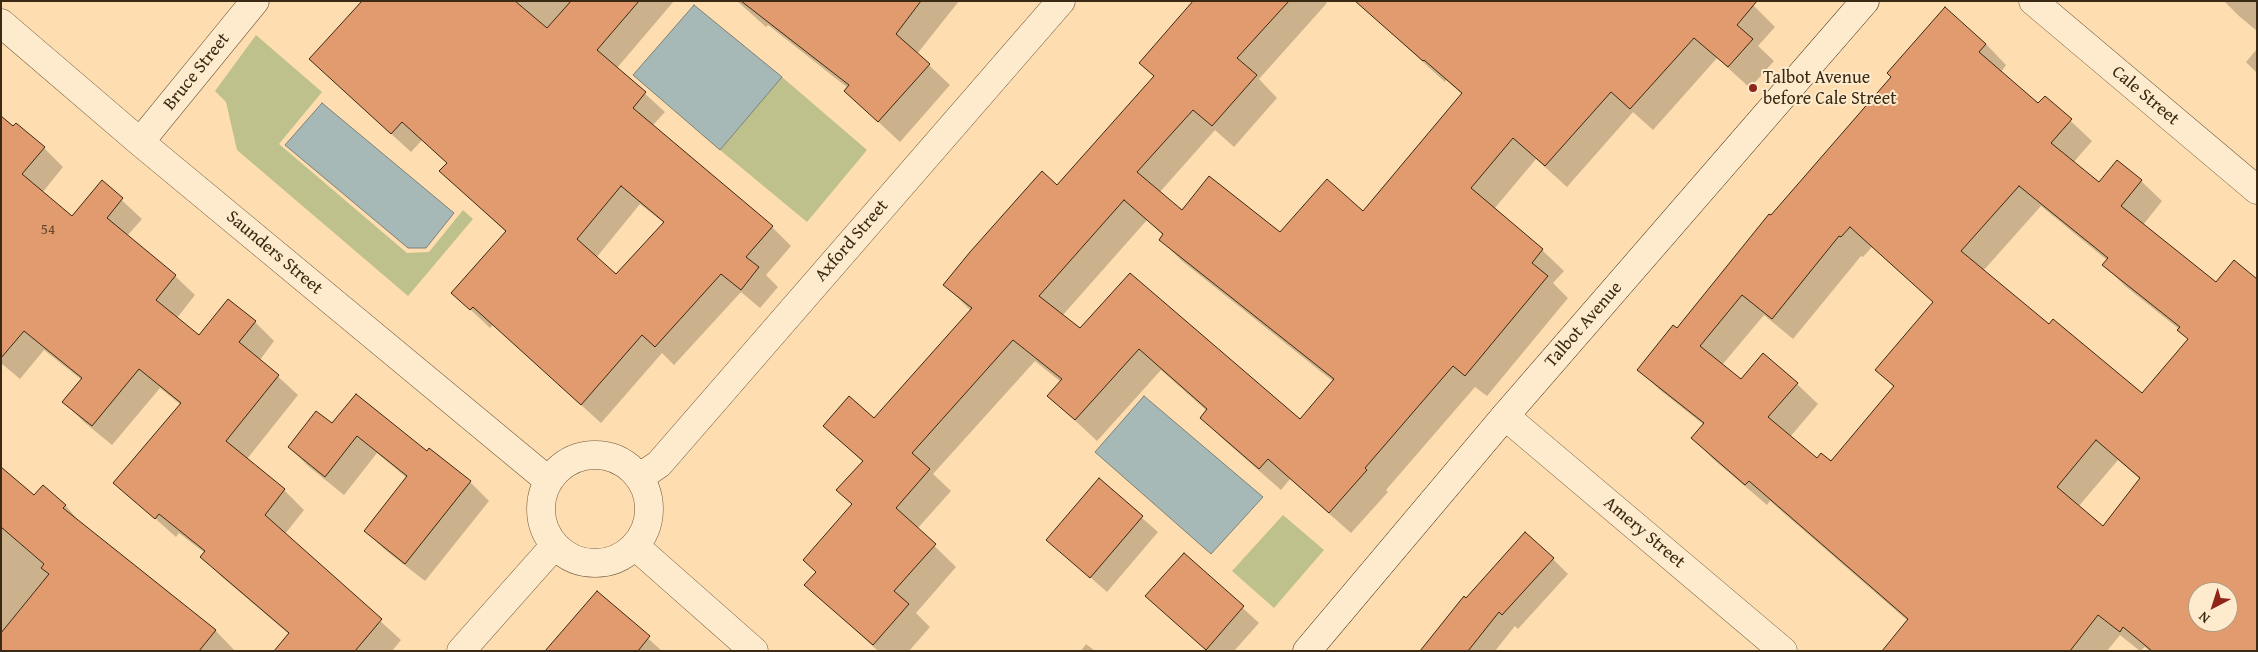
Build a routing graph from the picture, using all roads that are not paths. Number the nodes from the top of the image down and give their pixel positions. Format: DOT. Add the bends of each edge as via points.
graph roads {
  1 [pos="255,1"];
  2 [pos="1061,1"];
  3 [pos="1864,1"];
  4 [pos="2034,1"];
  5 [pos="1,23"];
  6 [pos="140,142"];
  7 [pos="2257,190"];
  8 [pos="1505,416"];
  9 [pos="640,477"];
  10 [pos="548,481"];
  11 [pos="554,545"];
  12 [pos="635,546"];
  13 [pos="460,651"];
  14 [pos="754,651"];
  15 [pos="1307,651"];
  16 [pos="1783,651"];
  1 -- 6 [label="street, Bruce Street"];
  2 -- 9 [label="street, Axford Street" via="659,464"];
  3 -- 8 [label="street, Talbot Avenue"];
  4 -- 7 [label="street, Cale Street"];
  5 -- 6 [label="street, Saunders Street"];
  6 -- 10 [label="street, Saunders Street"];
  8 -- 15 [label="street, Talbot Avenue"];
  8 -- 16 [label="street, Amery Street"];
  9 -- 10 [label="street" via="626,464 608,456 589,455 572,459"];
  9 -- 12 [label="street" via="649,501 649,520"];
  10 -- 11 [label="street" via="541,503 542,523"];
  11 -- 12 [label="street" via="563,554 580,562 599,564 612,561"];
  11 -- 13 [label="street"];
  12 -- 14 [label="street"];
}
